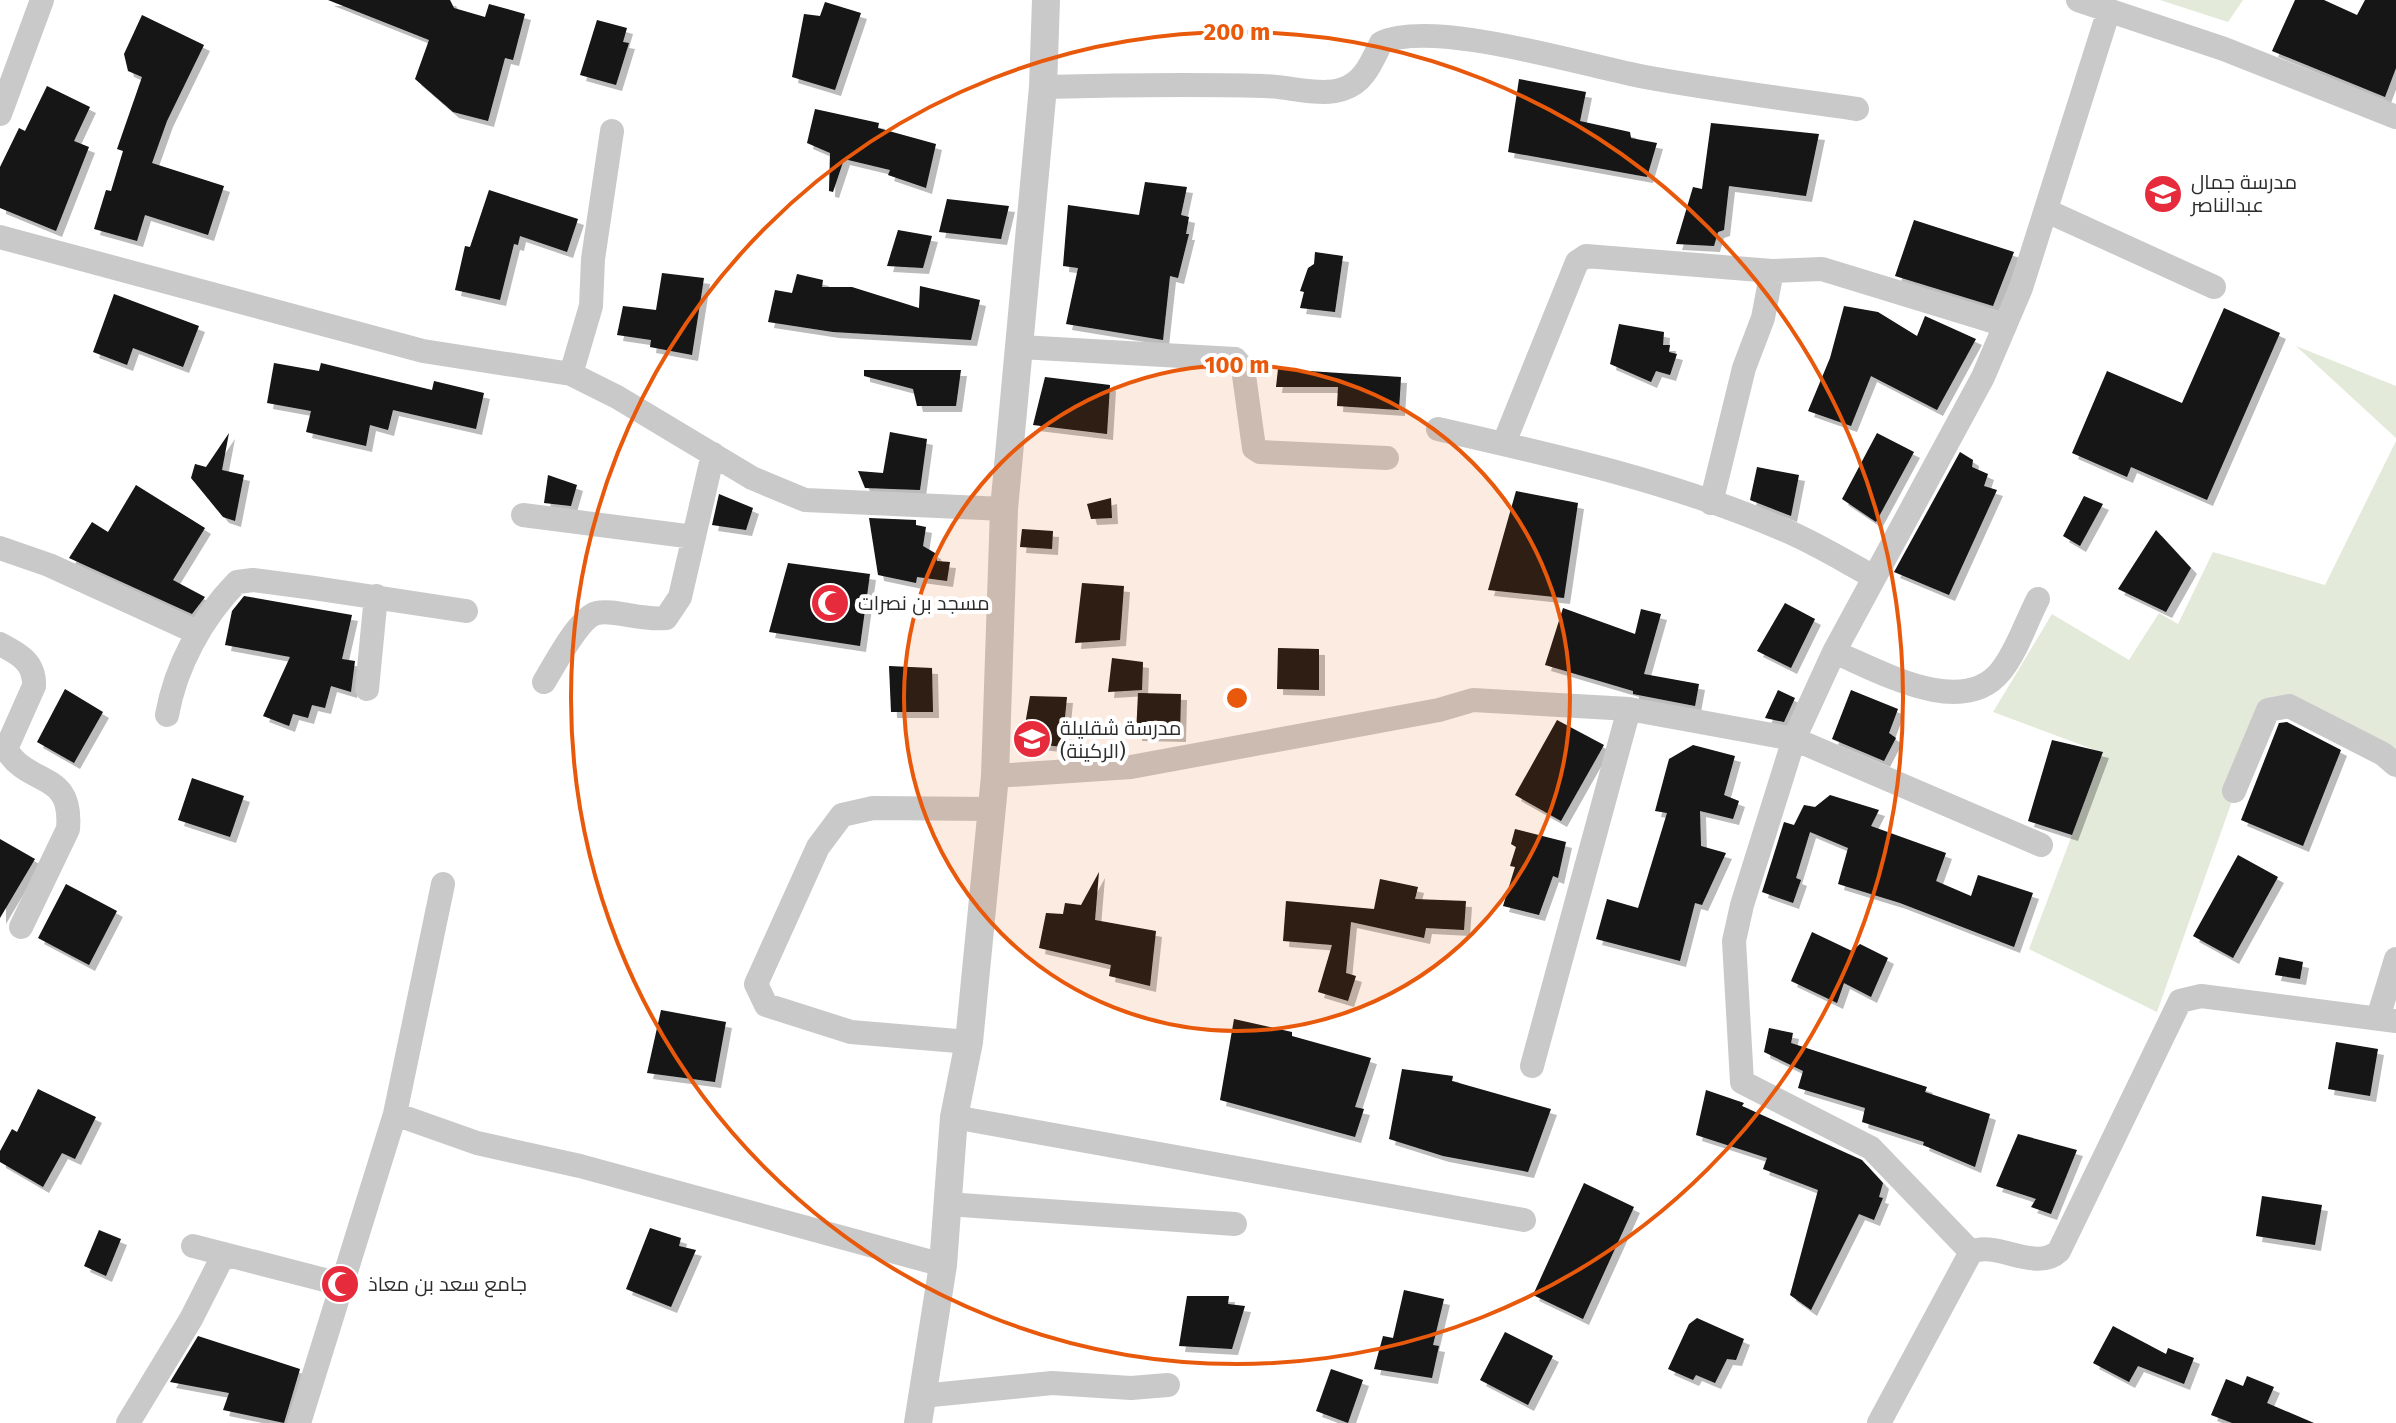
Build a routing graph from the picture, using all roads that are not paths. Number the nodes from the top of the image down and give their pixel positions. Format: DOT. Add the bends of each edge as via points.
graph roads {
  1 [pos="42,0"];
  2 [pos="1046,0"];
  3 [pos="2078,0"];
  4 [pos="2109,10"];
  5 [pos="1043,87"];
  6 [pos="1857,109"];
  7 [pos="0,114"];
  8 [pos="2396,117"];
  9 [pos="612,131"];
  10 [pos="2047,211"];
  11 [pos="0,237"];
  12 [pos="1772,271"];
  13 [pos="2214,287"];
  14 [pos="2005,325"];
  15 [pos="1020,347"];
  16 [pos="571,374"];
  17 [pos="1438,429"];
  18 [pos="1504,443"];
  19 [pos="713,454"];
  20 [pos="1387,458"];
  21 [pos="1711,503"];
  22 [pos="1004,509"];
  23 [pos="523,515"];
  24 [pos="694,537"];
  25 [pos="1,549"];
  26 [pos="1874,577"];
  27 [pos="376,596"];
  28 [pos="2038,599"];
  29 [pos="466,611"];
  30 [pos="198,633"];
  31 [pos="0,644"];
  32 [pos="1834,652"];
  33 [pos="544,682"];
  34 [pos="367,689"];
  35 [pos="1629,709"];
  36 [pos="167,715"];
  37 [pos="1794,739"];
  38 [pos="2396,765"];
  39 [pos="995,776"];
  40 [pos="2234,791"];
  41 [pos="989,809"];
  42 [pos="2041,845"];
  43 [pos="443,884"];
  44 [pos="21,927"];
  45 [pos="2396,959"];
  46 [pos="2387,1020"];
  47 [pos="969,1042"];
  48 [pos="1532,1066"];
  49 [pos="395,1114"];
  50 [pos="954,1117"];
  51 [pos="947,1204"];
  52 [pos="1524,1220"];
  53 [pos="1235,1224"];
  54 [pos="193,1246"];
  55 [pos="1971,1252"];
  56 [pos="224,1254"];
  57 [pos="943,1265"];
  58 [pos="340,1284"];
  59 [pos="1168,1385"];
  60 [pos="920,1409"];
  61 [pos="128,1423"];
  62 [pos="299,1423"];
  63 [pos="1879,1423"];
  1 -- 7 [label="street"];
  2 -- 5 [label="street"];
  3 -- 4 [label="street"];
  4 -- 8 [label="street"];
  4 -- 10 [label="street"];
  5 -- 6 [label="street" via="1184,84 1332,92 1354,84 1381,43 1407,37 1490,44 1644,77"];
  5 -- 15 [label="street"];
  9 -- 16 [label="street" via="591,306"];
  10 -- 13 [label="street"];
  10 -- 14 [label="street"];
  11 -- 16 [label="street" via="423,351"];
  12 -- 14 [label="street" via="1822,269"];
  12 -- 18 [label="street" via="1583,257"];
  12 -- 21 [label="street"];
  14 -- 26 [label="street" via="1983,377"];
  15 -- 20 [label="street" via="1235,359 1243,368 1254,448 1260,452"];
  15 -- 22 [label="street"];
  16 -- 19 [label="street"];
  17 -- 18 [label="street"];
  18 -- 21 [label="street"];
  19 -- 22 [label="street" via="752,478 805,500"];
  19 -- 24 [label="street"];
  21 -- 26 [label="street" via="1783,529"];
  22 -- 39 [label="street"];
  23 -- 24 [label="street"];
  24 -- 33 [label="street" via="680,597 666,618 598,613 573,636"];
  25 -- 30 [label="street" via="49,565"];
  26 -- 32 [label="street"];
  27 -- 29 [label="street"];
  27 -- 30 [label="street" via="245,580 230,589"];
  27 -- 34 [label="street"];
  28 -- 32 [label="street" via="2000,672 1959,692 1929,691"];
  30 -- 36 [label="street" via="176,678"];
  31 -- 44 [label="street" via="23,657 34,675 6,749 16,763 56,784 69,812 68,829"];
  32 -- 37 [label="street"];
  35 -- 37 [label="street"];
  35 -- 39 [label="street" via="1473,700 1131,767"];
  35 -- 48 [label="street"];
  37 -- 42 [label="street"];
  37 -- 55 [label="street" via="1734,941 1742,1082 1871,1148"];
  38 -- 40 [label="street" via="2289,706 2274,707 2268,710"];
  39 -- 41 [label="street"];
  41 -- 47 [label="street"];
  41 -- 47 [label="street" via="873,808 842,815 818,847 756,984 766,1005 851,1032"];
  43 -- 49 [label="street"];
  45 -- 46 [label="street"];
  46 -- 55 [label="street" via="2201,996 2180,1001 2059,1251 2037,1258 1985,1248"];
  47 -- 50 [label="street"];
  49 -- 57 [label="street" via="477,1143"];
  49 -- 58 [label="street"];
  50 -- 51 [label="street"];
  50 -- 52 [label="street"];
  51 -- 53 [label="street"];
  51 -- 57 [label="street"];
  54 -- 56 [label="street"];
  55 -- 63 [label="street"];
  56 -- 58 [label="street"];
  56 -- 61 [label="street"];
  57 -- 60 [label="street"];
  58 -- 62 [label="street"];
  59 -- 60 [label="street" via="1052,1383"];
}
